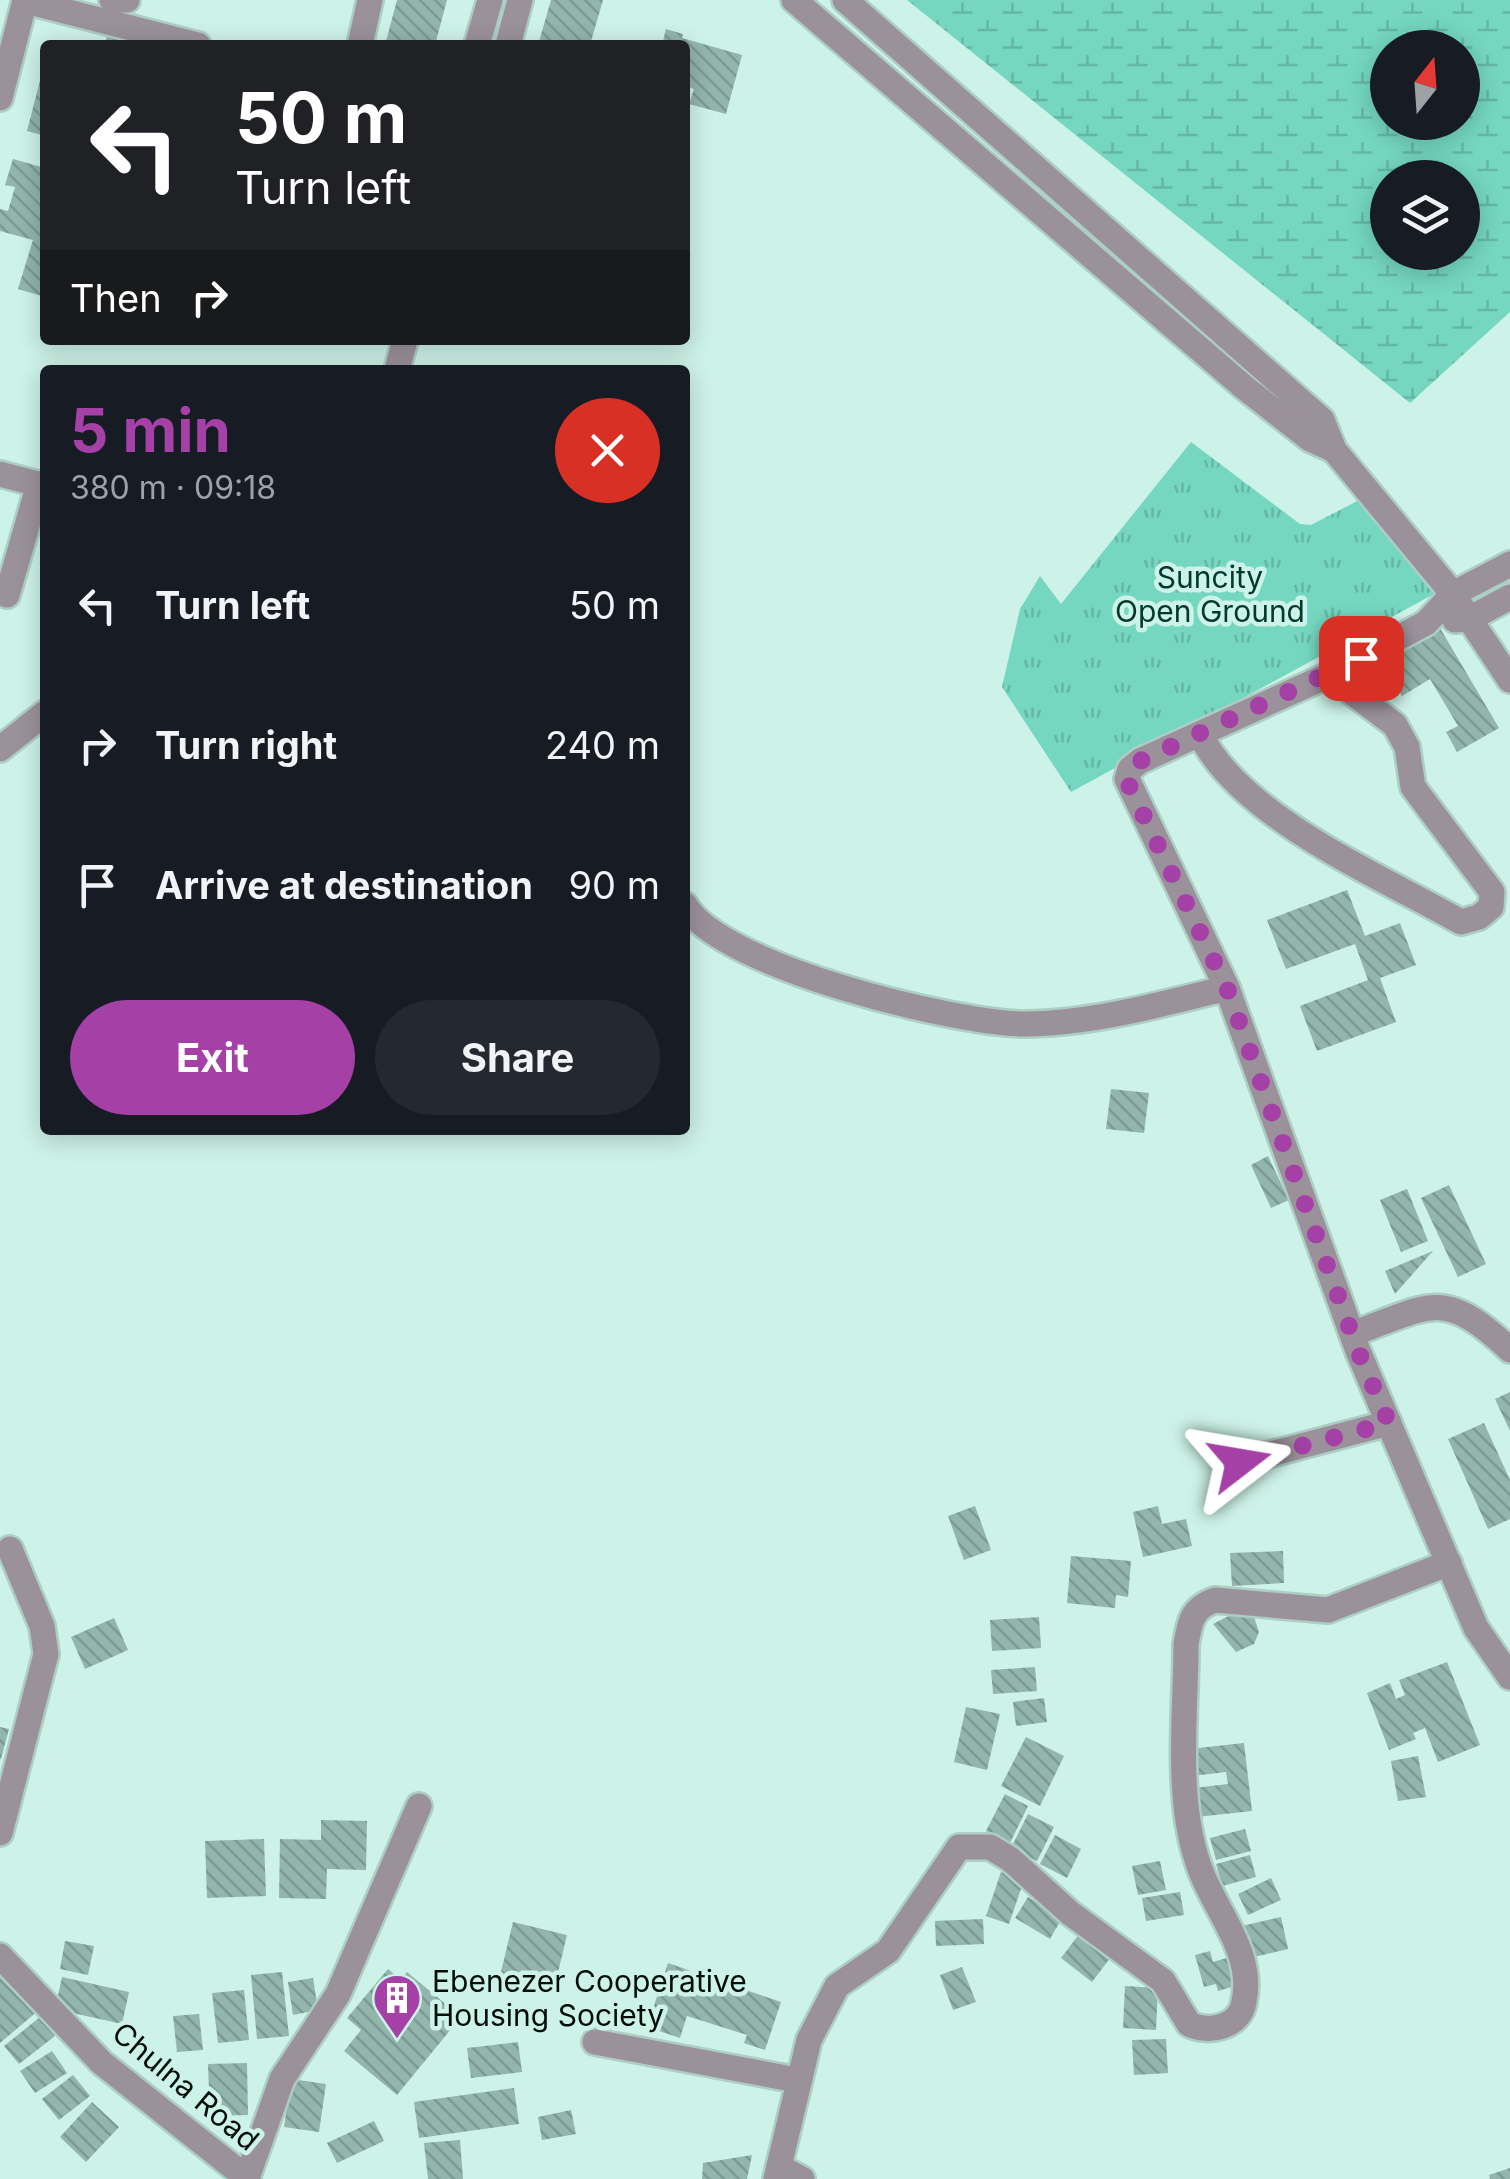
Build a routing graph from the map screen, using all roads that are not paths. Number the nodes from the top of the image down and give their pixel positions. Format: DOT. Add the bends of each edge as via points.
graph roads {
  1 [pos="25,0"];
  2 [pos="112,0"];
  3 [pos="127,0"];
  4 [pos="370,0"];
  5 [pos="490,0"];
  6 [pos="520,0"];
  7 [pos="794,0"];
  8 [pos="844,0"];
  9 [pos="179,40"];
  10 [pos="361,40"];
  11 [pos="479,40"];
  12 [pos="509,40"];
  13 [pos="0,98"];
  14 [pos="1342,460"];
  15 [pos="0,474"];
  16 [pos="40,484"];
  17 [pos="40,491"];
  18 [pos="1510,564"];
  19 [pos="1453,594"];
  20 [pos="7,595"];
  21 [pos="1510,597"];
  22 [pos="1469,619"];
  23 [pos="1426,623"];
  24 [pos="1329,675"];
  25 [pos="1510,680"];
  26 [pos="40,716"];
  27 [pos="1200,734"];
  28 [pos="0,749"];
  29 [pos="690,910"];
  30 [pos="1227,988"];
  31 [pos="1352,1334"];
  32 [pos="1510,1350"];
  33 [pos="1389,1423"];
  34 [pos="1240,1462"];
  35 [pos="10,1549"];
  36 [pos="1449,1562"];
  37 [pos="1510,1678"];
  38 [pos="419,1806"];
  39 [pos="0,1833"];
  40 [pos="0,1956"];
  41 [pos="595,2042"];
  42 [pos="797,2080"];
  43 [pos="785,2175"];
  44 [pos="247,2178"];
  1 -- 9 [label="street"];
  1 -- 13 [label="street"];
  2 -- 3 [label="street"];
  4 -- 10 [label="street"];
  5 -- 11 [label="street"];
  6 -- 12 [label="street"];
  7 -- 14 [label="street" via="1246,388"];
  8 -- 14 [label="street" via="1322,420"];
  14 -- 19 [label="street"];
  15 -- 16 [label="street"];
  17 -- 20 [label="street"];
  18 -- 19 [label="street"];
  19 -- 22 [label="street"];
  19 -- 23 [label="street"];
  21 -- 22 [label="street"];
  22 -- 23 [label="street"];
  22 -- 25 [label="street"];
  23 -- 24 [label="street"];
  24 -- 27 [label="street"];
  24 -- 27 [label="street" via="1395,725 1407,746 1413,787 1492,892 1490,907 1479,917 1461,922 1270,814 1210,754"];
  26 -- 28 [label="street"];
  27 -- 30 [label="street" via="1140,761 1126,779"];
  29 -- 30 [label="street" via="711,931 767,962 969,1020 1074,1020"];
  30 -- 31 [label="street"];
  31 -- 32 [label="street" via="1441,1306 1476,1318"];
  31 -- 33 [label="street"];
  33 -- 34 [label="street"];
  33 -- 36 [label="street"];
  35 -- 39 [label="street" via="42,1626 46,1654"];
  36 -- 37 [label="street" via="1476,1628"];
  36 -- 42 [label="street" via="1328,1610 1215,1600 1190,1618 1190,1827 1200,1870 1246,1967 1238,2017 1226,2026 1189,2024 1163,1981 1010,1859 972,1844 952,1854 888,1951 837,1986"];
  38 -- 44 [label="street" via="338,1994 282,2078"];
  40 -- 44 [label="street, Chulna Road" via="102,2063"];
  41 -- 42 [label="street"];
  42 -- 43 [label="street"];
}
